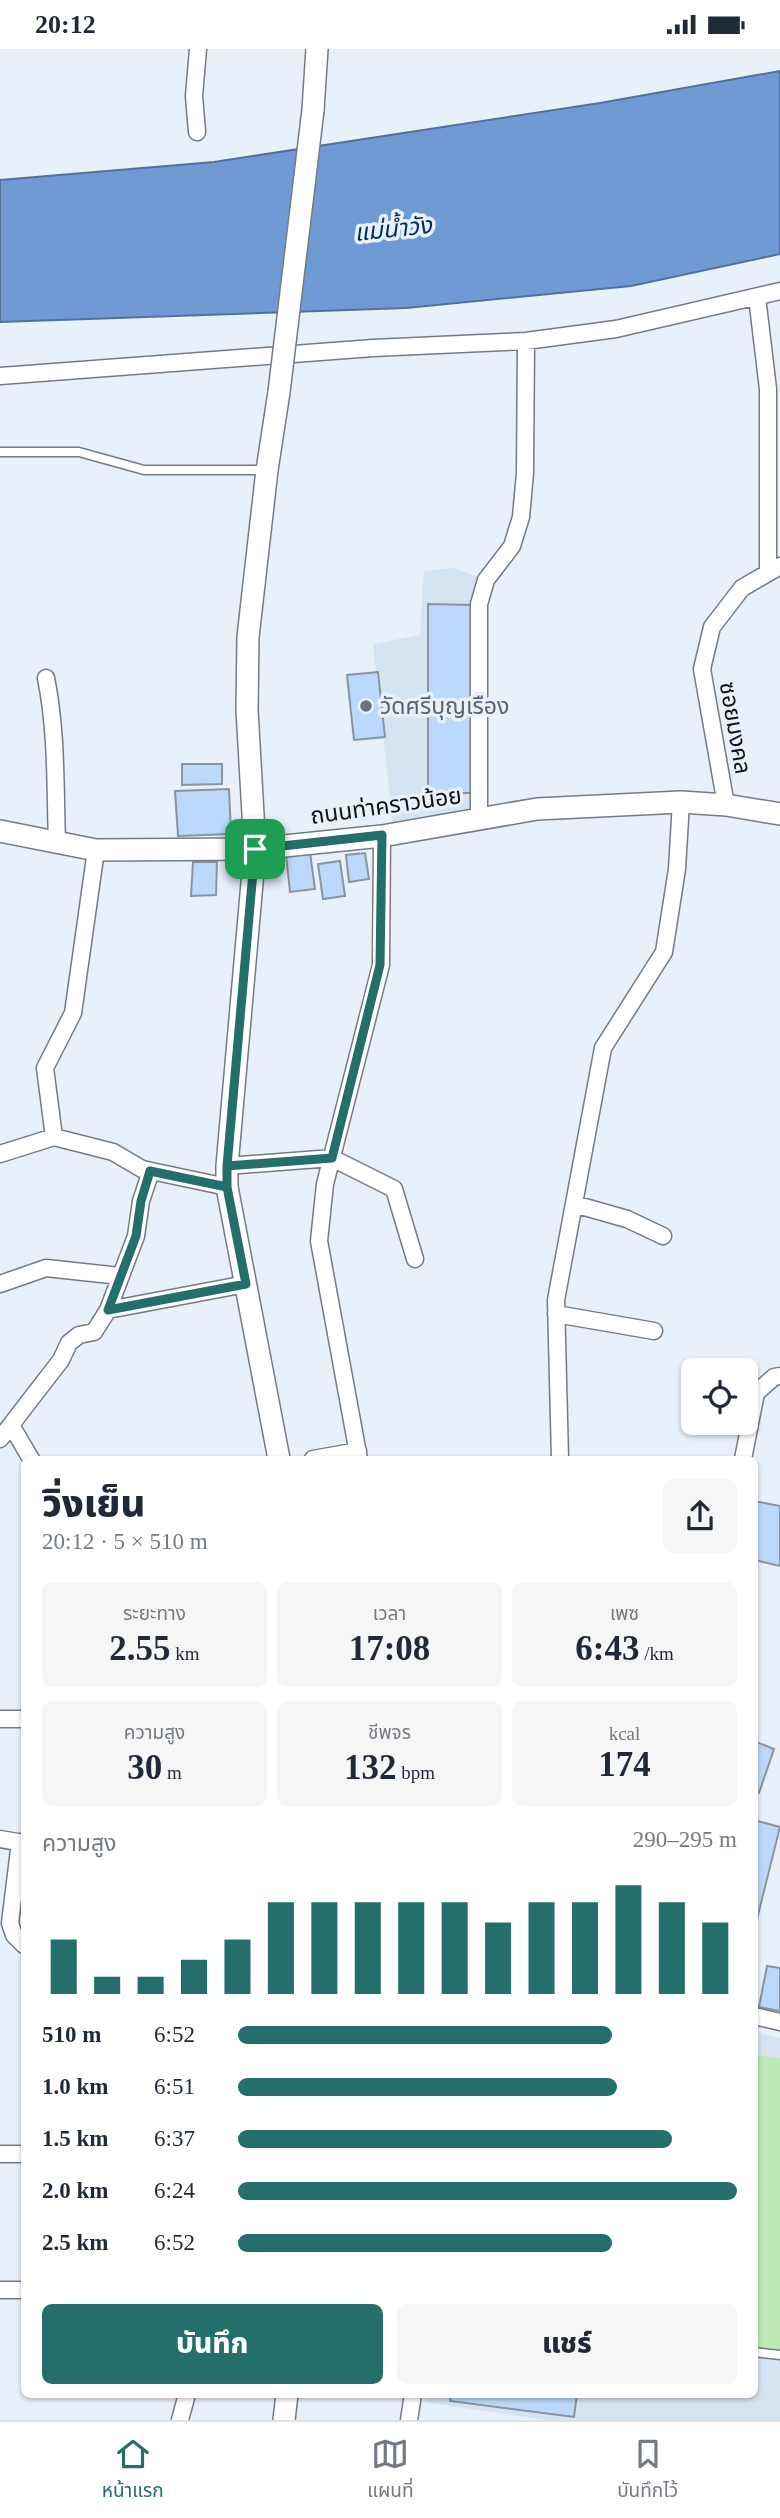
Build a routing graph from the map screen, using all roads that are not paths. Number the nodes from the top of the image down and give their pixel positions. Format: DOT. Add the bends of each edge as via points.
graph roads {
  1 [pos="198,49"];
  2 [pos="317,49"];
  3 [pos="197,132"];
  4 [pos="780,291"];
  5 [pos="757,297"];
  6 [pos="527,341"];
  7 [pos="0,376"];
  8 [pos="0,452"];
  9 [pos="267,470"];
  10 [pos="774,569"];
  11 [pos="46,678"];
  12 [pos="681,802"];
  13 [pos="726,805"];
  14 [pos="780,814"];
  15 [pos="479,820"];
  16 [pos="0,831"];
  17 [pos="382,835"];
  18 [pos="57,842"];
  19 [pos="255,849"];
  20 [pos="96,850"];
  21 [pos="54,1137"];
  22 [pos="0,1154"];
  23 [pos="332,1158"];
  24 [pos="150,1171"];
  25 [pos="227,1177"];
  26 [pos="574,1204"];
  27 [pos="663,1236"];
  28 [pos="415,1259"];
  29 [pos="120,1276"];
  30 [pos="0,1284"];
  31 [pos="246,1284"];
  32 [pos="108,1310"];
  33 [pos="556,1314"];
  34 [pos="654,1331"];
  35 [pos="780,1376"];
  36 [pos="11,1425"];
  37 [pos="0,1439"];
  38 [pos="359,1455"];
  39 [pos="29,1456"];
  40 [pos="278,1456"];
  41 [pos="560,1456"];
  42 [pos="744,1456"];
  43 [pos="0,1719"];
  44 [pos="21,1719"];
  45 [pos="0,1839"];
  46 [pos="21,1842"];
  47 [pos="21,1849"];
  48 [pos="21,1942"];
  49 [pos="758,2017"];
  50 [pos="780,2022"];
  51 [pos="0,2154"];
  52 [pos="21,2154"];
  53 [pos="0,2290"];
  54 [pos="21,2290"];
  55 [pos="758,2352"];
  56 [pos="780,2355"];
  57 [pos="186,2398"];
  58 [pos="287,2398"];
  59 [pos="412,2398"];
  60 [pos="180,2420"];
  61 [pos="284,2420"];
  62 [pos="409,2420"];
  1 -- 3 [label="street"];
  2 -- 9 [label="street, bridge"];
  4 -- 5 [label="street"];
  5 -- 6 [label="street" via="616,329"];
  5 -- 10 [label="street" via="768,389"];
  6 -- 7 [label="street"];
  6 -- 15 [label="street" via="520,517 512,546 486,580 479,604"];
  8 -- 9 [label="lane" via="79,452 144,470"];
  9 -- 19 [label="street" via="248,637"];
  10 -- 13 [label="street, ซอยมงคล" via="742,588 712,627 702,669"];
  11 -- 18 [label="street" via="52,713"];
  12 -- 13 [label="street, ถนนท่าคราวน้อย"];
  12 -- 15 [label="street, ถนนท่าคราวน้อย" via="537,809"];
  12 -- 26 [label="street" via="677,869 664,952 603,1048"];
  13 -- 14 [label="street, ถนนท่าคราวน้อย"];
  15 -- 17 [label="street, ถนนท่าคราวน้อย"];
  16 -- 18 [label="street, ถนนท่าคราวน้อย"];
  17 -- 19 [label="street, ถนนท่าคราวน้อย"];
  17 -- 23 [label="street" via="380,965"];
  18 -- 20 [label="street, ถนนท่าคราวน้อย"];
  19 -- 20 [label="street, ถนนท่าคราวน้อย"];
  19 -- 25 [label="street"];
  20 -- 21 [label="street" via="73,1013 44,1068"];
  21 -- 22 [label="street"];
  21 -- 24 [label="street" via="113,1152"];
  23 -- 25 [label="street"];
  23 -- 28 [label="street" via="394,1189"];
  23 -- 38 [label="street" via="319,1241"];
  24 -- 25 [label="street"];
  24 -- 29 [label="street" via="136,1236"];
  25 -- 31 [label="street"];
  26 -- 27 [label="street" via="627,1219"];
  26 -- 33 [label="street"];
  29 -- 30 [label="street" via="46,1268"];
  29 -- 32 [label="street"];
  31 -- 32 [label="street"];
  31 -- 40 [label="street"];
  32 -- 36 [label="street" via="94,1332 69,1343"];
  33 -- 34 [label="street"];
  33 -- 41 [label="street"];
  35 -- 42 [label="street" via="756,1393"];
  36 -- 37 [label="street"];
  36 -- 39 [label="street"];
  43 -- 44 [label="street"];
  45 -- 46 [label="street"];
  47 -- 48 [label="street" via="10,1923"];
  49 -- 50 [label="street"];
  51 -- 52 [label="street"];
  53 -- 54 [label="street"];
  55 -- 56 [label="lane"];
  57 -- 60 [label="street"];
  58 -- 61 [label="street"];
  59 -- 62 [label="street"];
}
